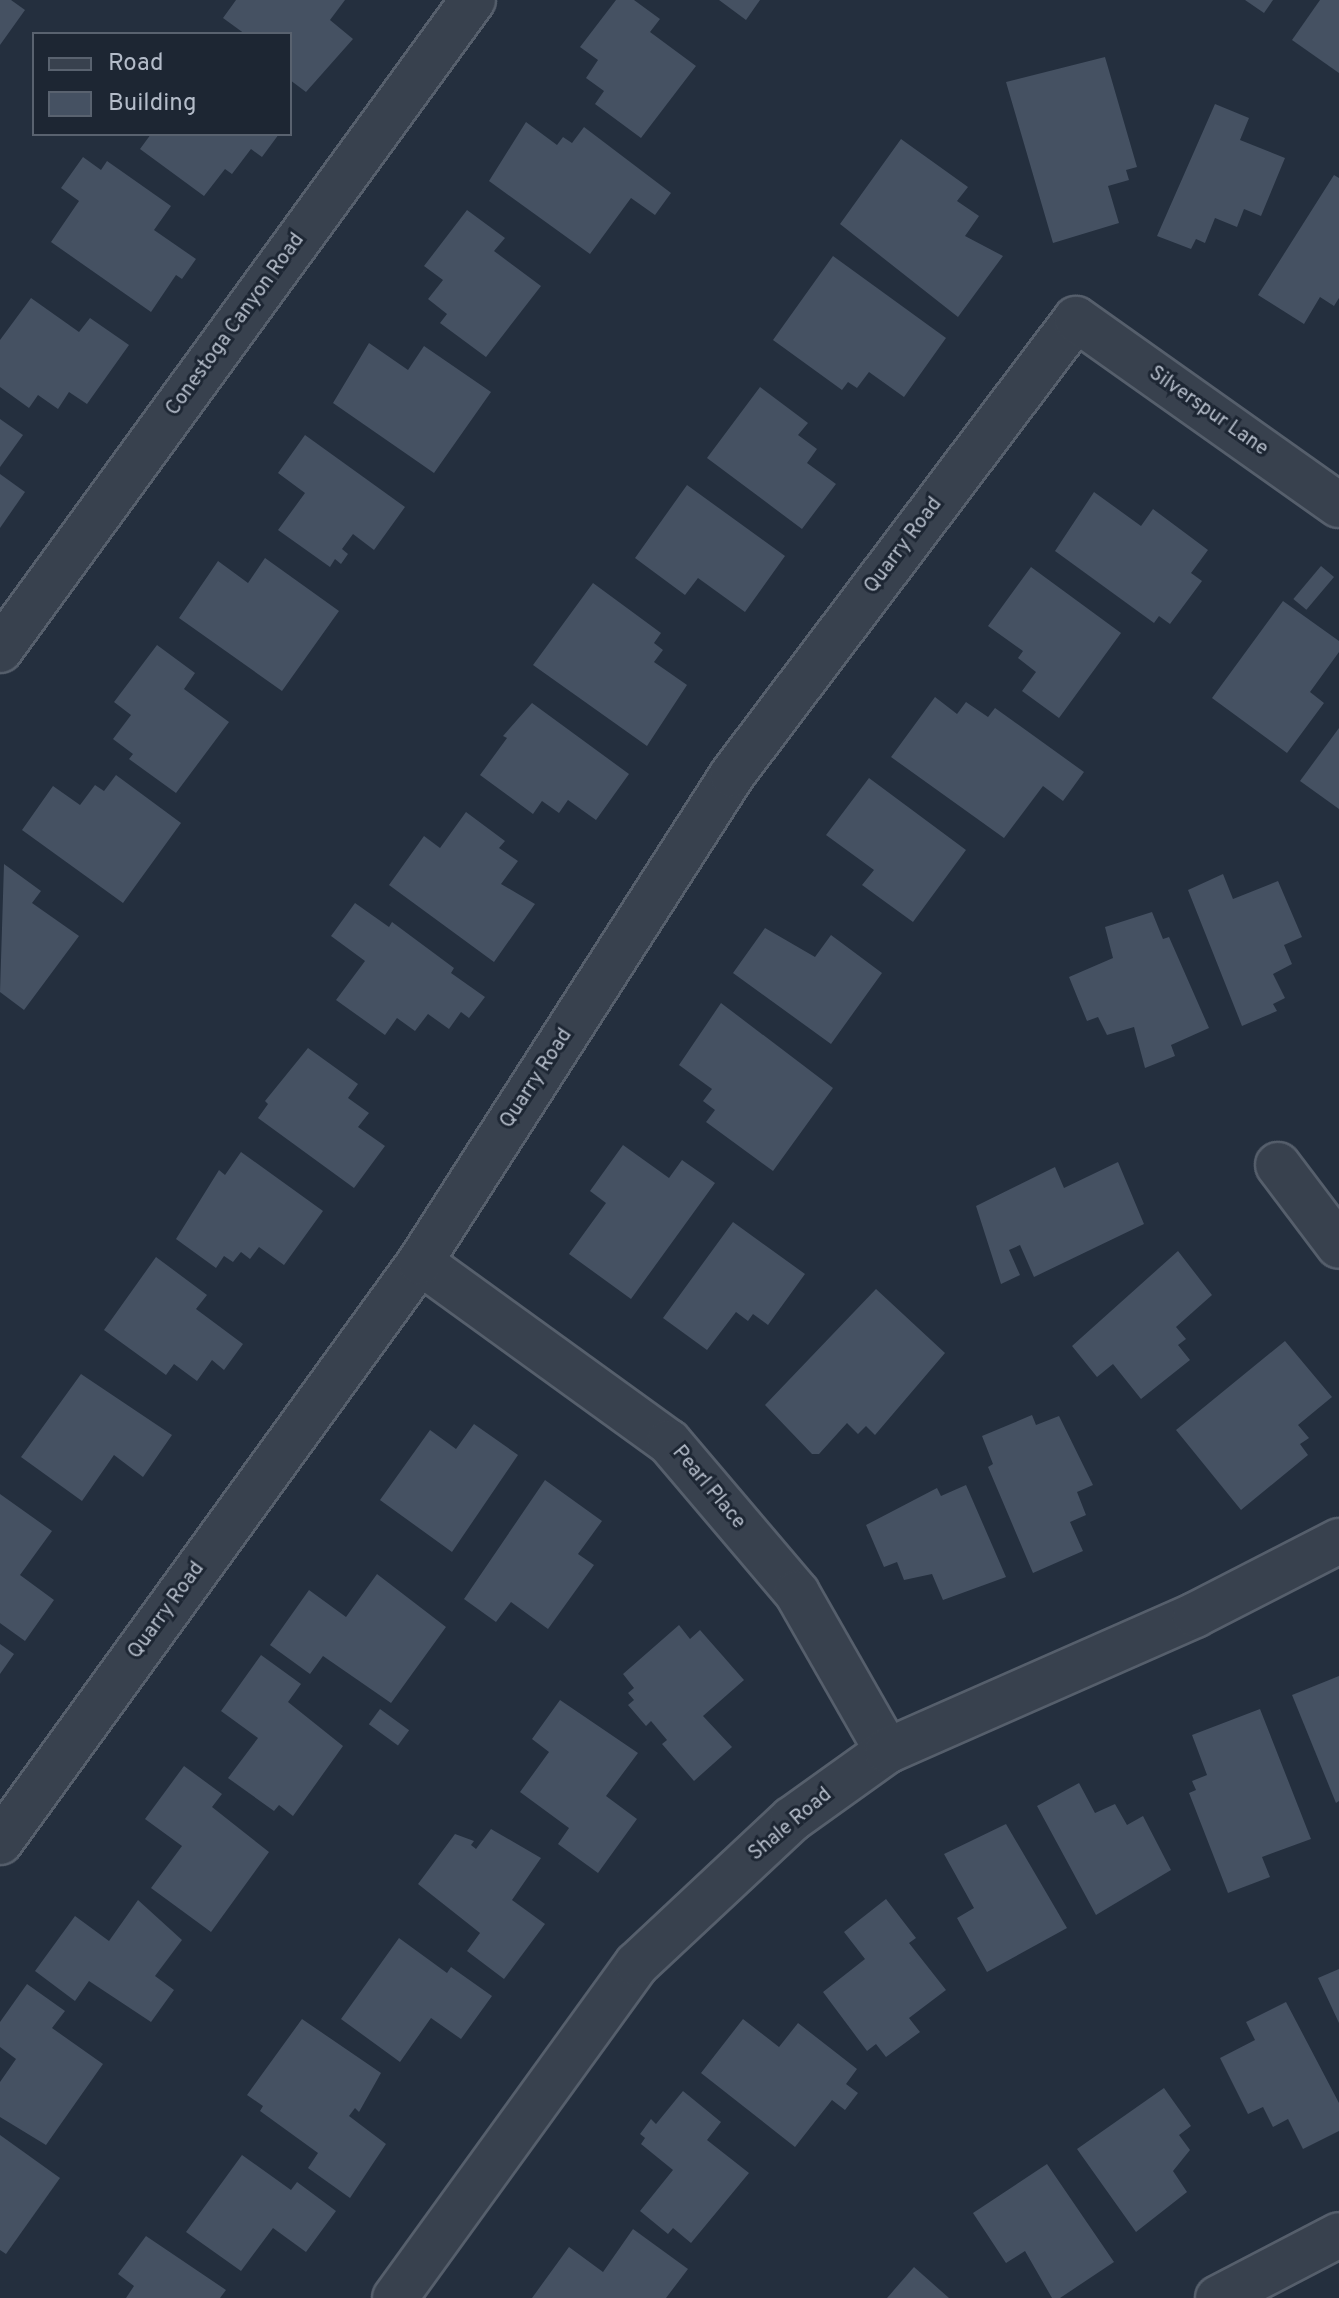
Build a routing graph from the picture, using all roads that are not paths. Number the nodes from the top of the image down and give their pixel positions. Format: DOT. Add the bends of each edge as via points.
graph roads {
  1 [pos="473,0"];
  2 [pos="1076,319"];
  3 [pos="1339,505"];
  4 [pos="0,650"];
  5 [pos="1278,1165"];
  6 [pos="1339,1246"];
  7 [pos="420,1262"];
  8 [pos="1339,1541"];
  9 [pos="887,1751"];
  10 [pos="0,1842"];
  11 [pos="1339,2235"];
  12 [pos="395,2298"];
  13 [pos="1218,2298"];
  1 -- 4 [label="street, Conestoga Canyon Road"];
  2 -- 3 [label="street, Silverspur Lane"];
  2 -- 7 [label="street, Quarry Road" via="732,775"];
  5 -- 6 [label="street"];
  7 -- 9 [label="street, Pearl Place" via="669,1442 797,1593"];
  7 -- 10 [label="street, Quarry Road"];
  8 -- 9 [label="street, Shale Road" via="1195,1615"];
  9 -- 12 [label="street, Shale Road" via="792,1819 637,1964"];
  11 -- 13 [label="street"];
}
